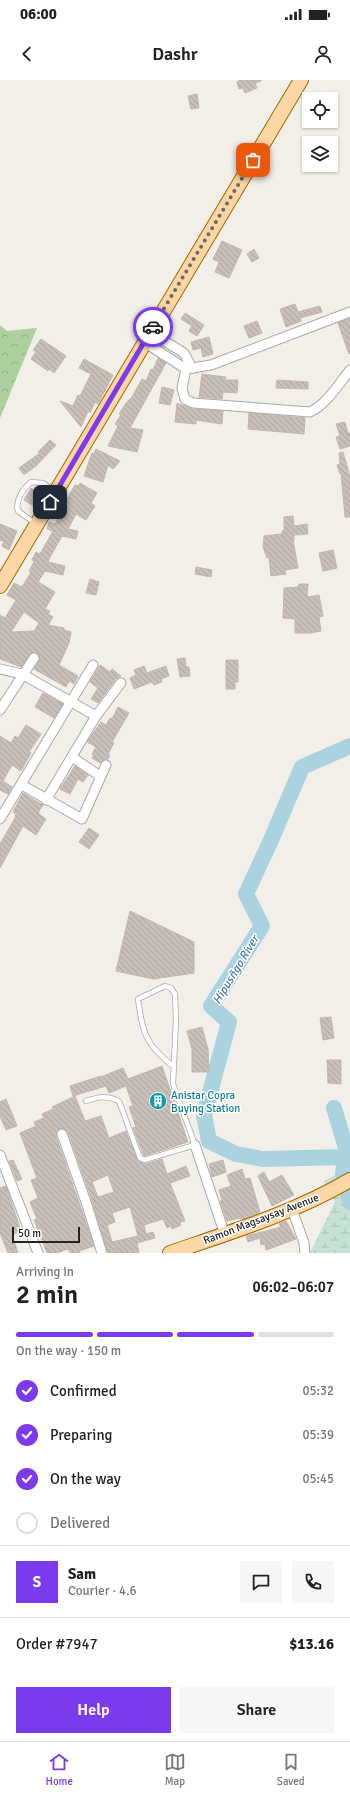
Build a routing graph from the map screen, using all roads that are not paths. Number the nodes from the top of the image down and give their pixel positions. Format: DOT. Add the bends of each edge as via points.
graph roads {
  1 [pos="301,80"];
  2 [pos="350,312"];
  3 [pos="147,337"];
  4 [pos="189,368"];
  5 [pos="350,370"];
  6 [pos="56,492"];
  7 [pos="37,524"];
  8 [pos="0,586"];
  9 [pos="34,658"];
  10 [pos="93,665"];
  11 [pos="0,669"];
  12 [pos="22,674"];
  13 [pos="121,683"];
  14 [pos="70,702"];
  15 [pos="0,710"];
  16 [pos="96,716"];
  17 [pos="72,757"];
  18 [pos="106,766"];
  19 [pos="100,776"];
  20 [pos="22,785"];
  21 [pos="46,800"];
  22 [pos="0,819"];
  23 [pos="174,1068"];
  24 [pos="86,1101"];
  25 [pos="62,1134"];
  26 [pos="195,1145"];
  27 [pos="0,1155"];
  28 [pos="350,1180"];
  29 [pos="292,1209"];
  30 [pos="225,1235"];
  31 [pos="38,1253"];
  32 [pos="102,1253"];
  33 [pos="170,1253"];
  34 [pos="305,1253"];
  1 -- 3 [label="main road"];
  2 -- 4 [label="street" via="211,365"];
  3 -- 4 [label="street" via="184,353"];
  3 -- 6 [label="main road"];
  4 -- 5 [label="street" via="182,388 185,399 193,403 310,412 326,400"];
  6 -- 7 [label="main road"];
  6 -- 7 [label="lane" via="43,483 31,482 18,501 18,511"];
  7 -- 8 [label="main road"];
  9 -- 12 [label="street"];
  10 -- 14 [label="street"];
  11 -- 12 [label="street"];
  12 -- 14 [label="street"];
  12 -- 15 [label="street"];
  13 -- 16 [label="street"];
  14 -- 16 [label="street"];
  14 -- 20 [label="street"];
  16 -- 17 [label="street"];
  17 -- 19 [label="street"];
  17 -- 21 [label="street"];
  18 -- 19 [label="street"];
  19 -- 21 [label="street" via="82,819"];
  20 -- 21 [label="street"];
  20 -- 22 [label="street"];
  23 -- 23 [label="lane" via="175,994 171,988 165,986 138,999 146,1038 158,1055"];
  23 -- 26 [label="lane" via="173,1084"];
  24 -- 26 [label="lane" via="105,1096 119,1101 140,1158 144,1160"];
  25 -- 32 [label="street"];
  26 -- 30 [label="street"];
  27 -- 31 [label="street"];
  28 -- 29 [label="main road, Ramon Magsaysay Avenue"];
  29 -- 30 [label="main road, Ramon Magsaysay Avenue"];
  29 -- 34 [label="street"];
  30 -- 33 [label="main road, Ramon Magsaysay Avenue"];
}
